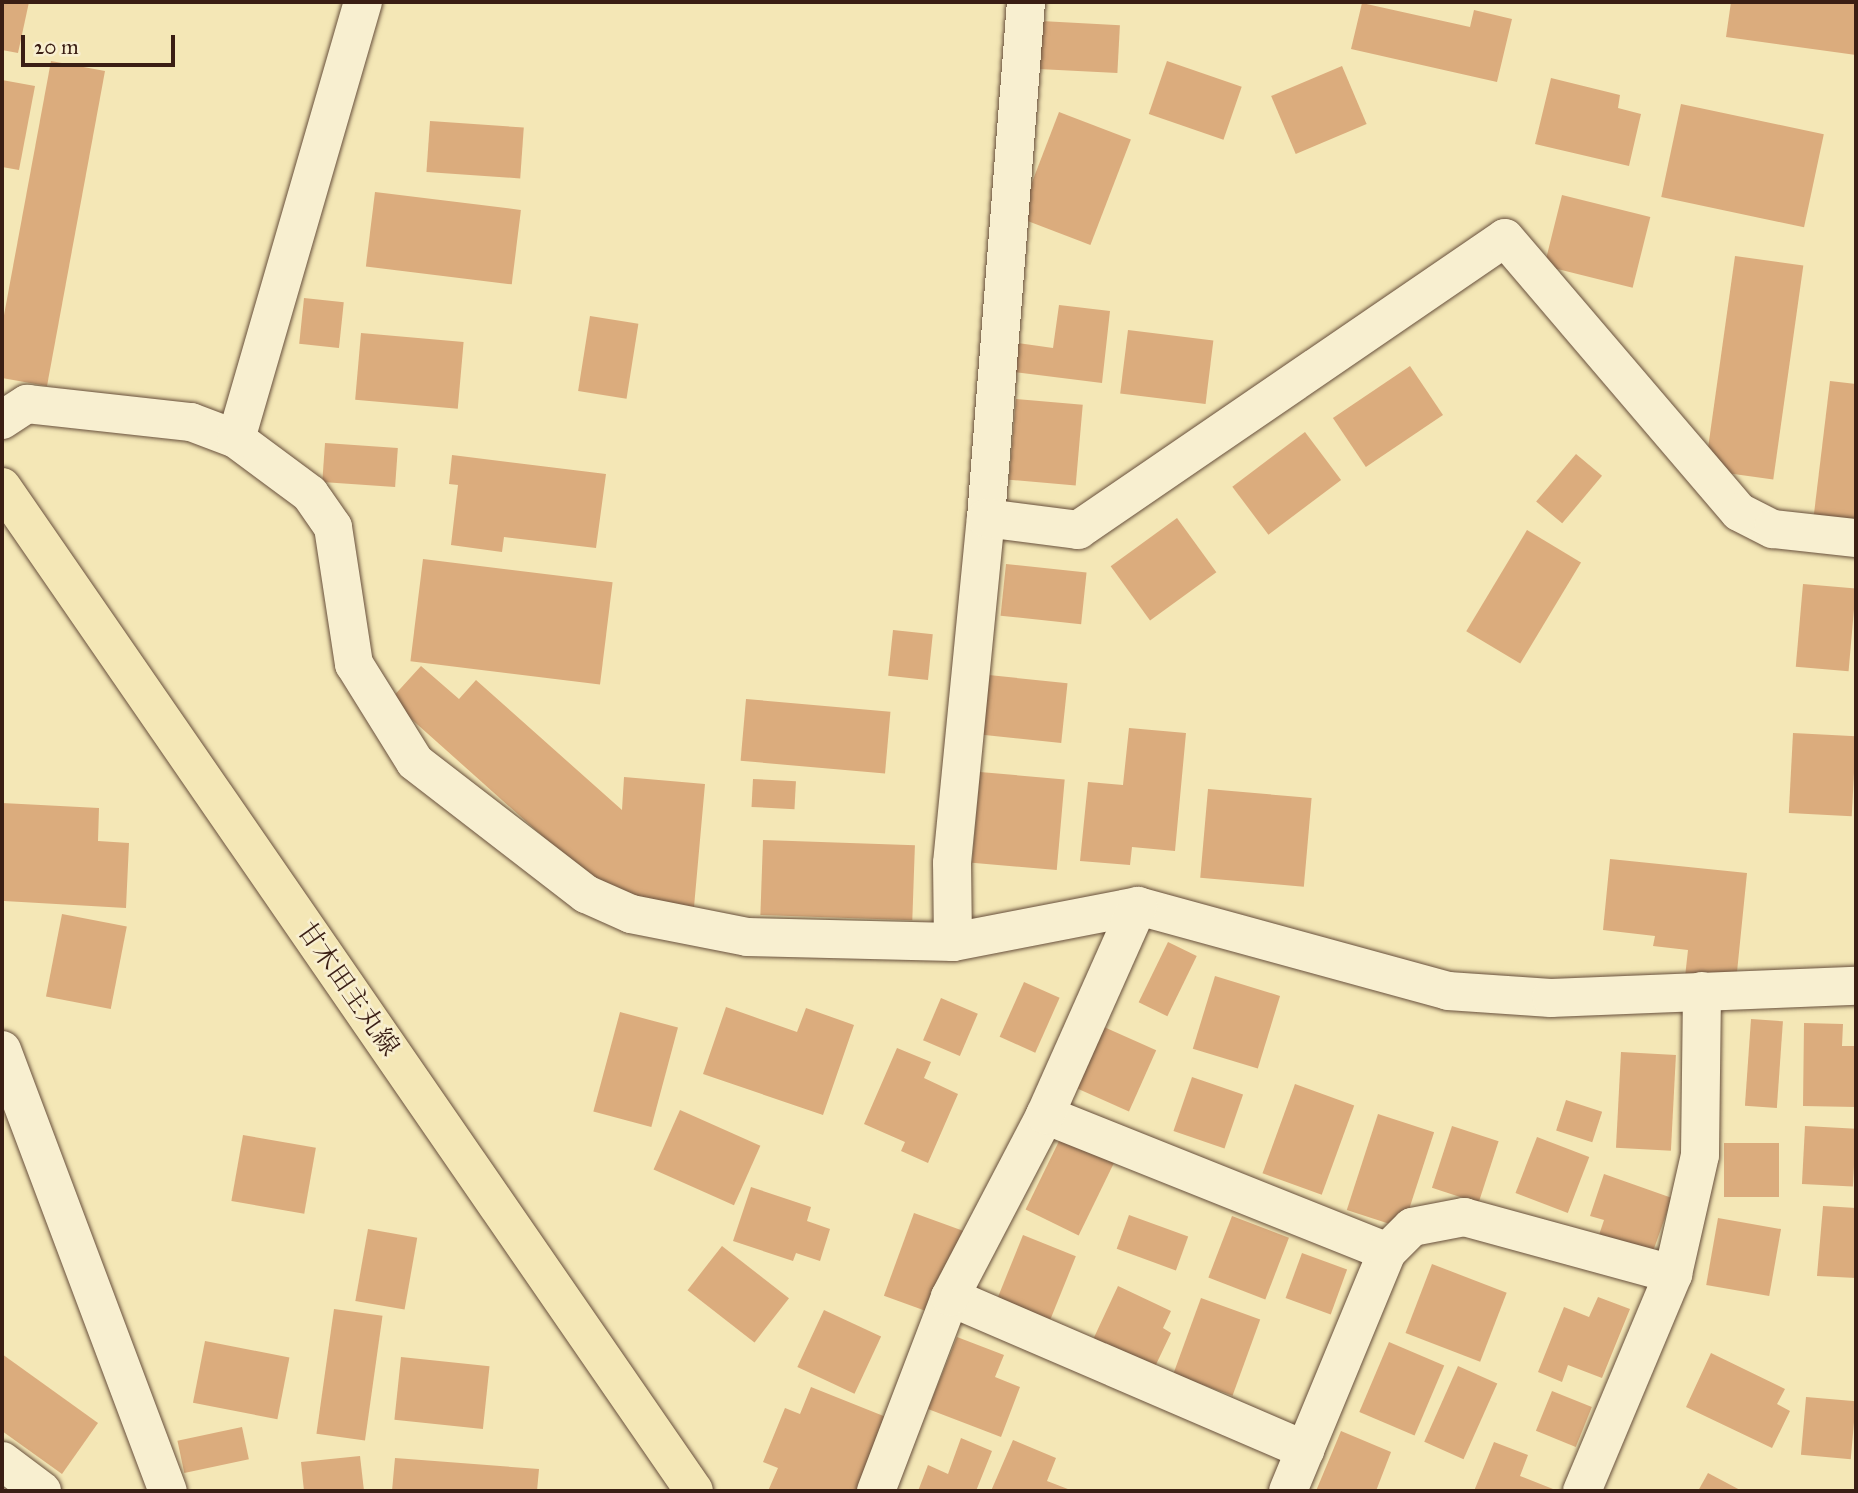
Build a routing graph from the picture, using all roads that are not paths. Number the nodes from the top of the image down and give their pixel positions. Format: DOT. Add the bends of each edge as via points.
graph roads {
  1 [pos="363,2"];
  2 [pos="1027,2"];
  3 [pos="2,420"];
  4 [pos="236,439"];
  5 [pos="2,487"];
  6 [pos="986,518"];
  7 [pos="1856,538"];
  8 [pos="1138,906"];
  9 [pos="953,942"];
  10 [pos="1856,986"];
  11 [pos="1702,991"];
  12 [pos="2,1050"];
  13 [pos="1045,1115"];
  14 [pos="1387,1252"];
  15 [pos="1673,1274"];
  16 [pos="950,1297"];
  17 [pos="1305,1450"];
  18 [pos="2,1461"];
  19 [pos="42,1491"];
  20 [pos="167,1491"];
  21 [pos="694,1491"];
  22 [pos="876,1491"];
  23 [pos="1288,1491"];
  24 [pos="1582,1491"];
  1 -- 4 [label="street"];
  2 -- 6 [label="street"];
  3 -- 4 [label="street" via="27,404 191,422"];
  4 -- 9 [label="street" via="310,494 333,527 354,664 415,762 586,894 631,914 747,937"];
  5 -- 21 [label="main road, 甘木田主丸線"];
  6 -- 7 [label="street" via="1078,530 1505,238 1739,512 1773,528"];
  6 -- 9 [label="street" via="952,863"];
  8 -- 9 [label="street"];
  8 -- 11 [label="street" via="1448,991 1550,998"];
  8 -- 13 [label="street"];
  10 -- 11 [label="street"];
  11 -- 15 [label="street" via="1700,1155"];
  12 -- 20 [label="street"];
  13 -- 14 [label="street"];
  13 -- 16 [label="street"];
  14 -- 15 [label="street" via="1412,1227 1464,1217"];
  14 -- 17 [label="street"];
  15 -- 24 [label="street"];
  16 -- 17 [label="street"];
  16 -- 22 [label="street"];
  17 -- 23 [label="street"];
  18 -- 19 [label="street"];
}
